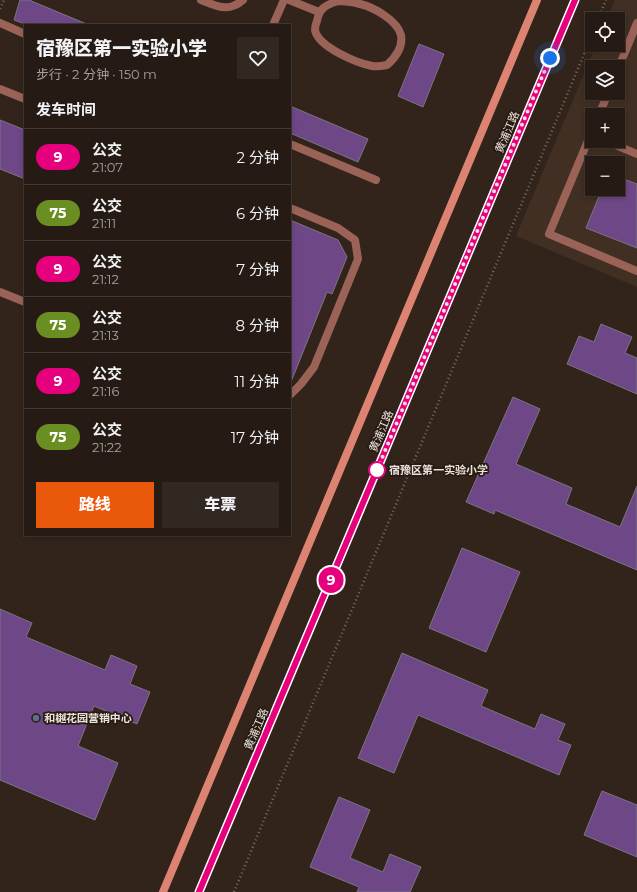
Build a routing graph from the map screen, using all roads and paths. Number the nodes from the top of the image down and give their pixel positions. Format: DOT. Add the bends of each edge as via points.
graph roads {
  1 [pos="4,0"];
  2 [pos="201,0"];
  3 [pos="243,0"];
  4 [pos="284,0"];
  5 [pos="289,0"];
  6 [pos="537,0"];
  7 [pos="575,0"];
  8 [pos="606,0"];
  9 [pos="0,9"];
  10 [pos="319,12"];
  11 [pos="601,12"];
  12 [pos="0,23"];
  13 [pos="637,23"];
  14 [pos="273,24"];
  15 [pos="24,34"];
  16 [pos="585,51"];
  17 [pos="622,60"];
  18 [pos="0,89"];
  19 [pos="24,99"];
  20 [pos="291,144"];
  21 [pos="586,148"];
  22 [pos="623,148"];
  23 [pos="637,154"];
  24 [pos="376,180"];
  25 [pos="291,208"];
  26 [pos="637,271"];
  27 [pos="0,292"];
  28 [pos="24,302"];
  29 [pos="291,394"];
  30 [pos="163,892"];
  31 [pos="199,892"];
  32 [pos="234,892"];
  1 -- 9 [label="path"];
  2 -- 3 [label="lane" via="222,8 238,5"];
  4 -- 14 [label="lane"];
  5 -- 10 [label="lane"];
  6 -- 30 [label="street, 黄浦江路"];
  7 -- 31 [label="street, 黄浦江路"];
  8 -- 11 [label="path"];
  10 -- 10 [label="lane" via="327,5 338,1 361,4 391,20 401,35 400,48 387,65 373,66 343,56 318,37 315,30"];
  12 -- 15 [label="lane"];
  13 -- 17 [label="lane"];
  16 -- 32 [label="path"];
  18 -- 19 [label="lane"];
  20 -- 24 [label="lane"];
  21 -- 26 [label="lane" via="549,234"];
  22 -- 23 [label="lane"];
  25 -- 29 [label="lane" via="338,228 355,240 358,259 314,367"];
  27 -- 28 [label="lane"];
}
